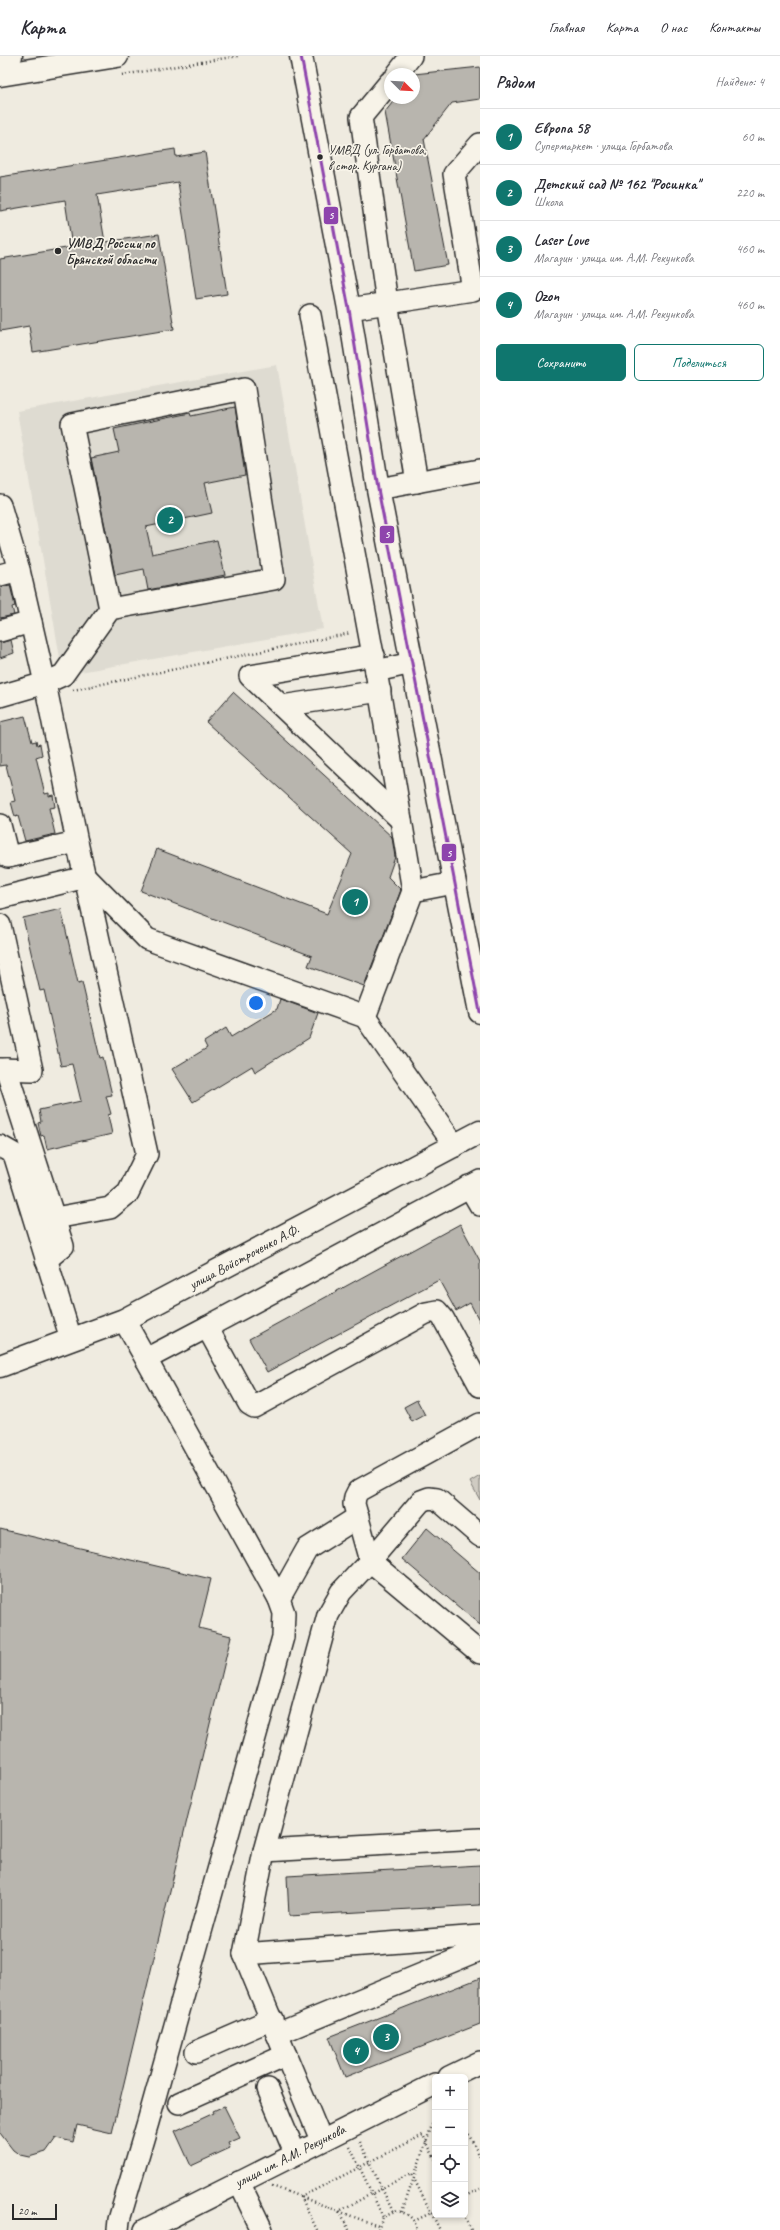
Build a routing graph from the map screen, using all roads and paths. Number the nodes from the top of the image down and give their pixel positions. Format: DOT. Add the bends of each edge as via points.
graph roads {
  1 [pos="11,56"];
  2 [pos="117,56"];
  3 [pos="301,56"];
  4 [pos="412,56"];
  5 [pos="0,58"];
  6 [pos="402,68"];
  7 [pos="0,75"];
  8 [pos="384,89"];
  9 [pos="480,144"];
  10 [pos="387,303"];
  11 [pos="348,309"];
  12 [pos="310,315"];
  13 [pos="480,470"];
  14 [pos="417,482"];
  15 [pos="378,489"];
  16 [pos="0,505"];
  17 [pos="9,572"];
  18 [pos="110,609"];
  19 [pos="31,622"];
  20 [pos="369,629"];
  21 [pos="0,631"];
  22 [pos="375,663"];
  23 [pos="412,664"];
  24 [pos="46,689"];
  25 [pos="380,692"];
  26 [pos="0,696"];
  27 [pos="282,706"];
  28 [pos="401,820"];
  29 [pos="0,825"];
  30 [pos="78,842"];
  31 [pos="4,858"];
  32 [pos="86,877"];
  33 [pos="454,883"];
  34 [pos="413,891"];
  35 [pos="0,898"];
  36 [pos="0,925"];
  37 [pos="480,1012"];
  38 [pos="365,1016"];
  39 [pos="3,1069"];
  40 [pos="480,1132"];
  41 [pos="0,1146"];
  42 [pos="455,1146"];
  43 [pos="475,1183"];
  44 [pos="480,1205"];
  45 [pos="55,1218"];
  46 [pos="46,1260"];
  47 [pos="124,1320"];
  48 [pos="207,1327"];
  49 [pos="72,1339"];
  50 [pos="146,1359"];
  51 [pos="0,1366"];
  52 [pos="480,1386"];
  53 [pos="480,1424"];
  54 [pos="358,1517"];
  55 [pos="480,1536"];
  56 [pos="370,1561"];
  57 [pos="279,1599"];
  58 [pos="480,1653"];
  59 [pos="479,1837"];
  60 [pos="264,1851"];
  61 [pos="480,1936"];
  62 [pos="480,1950"];
  63 [pos="244,1954"];
  64 [pos="275,2027"];
  65 [pos="196,2052"];
  66 [pos="286,2055"];
  67 [pos="480,2062"];
  68 [pos="455,2074"];
  69 [pos="432,2085"];
  70 [pos="268,2089"];
  71 [pos="179,2103"];
  72 [pos="432,2124"];
  73 [pos="468,2133"];
  74 [pos="358,2136"];
  75 [pos="320,2140"];
  76 [pos="426,2140"];
  77 [pos="347,2141"];
  78 [pos="295,2153"];
  79 [pos="432,2153"];
  80 [pos="480,2157"];
  81 [pos="370,2162"];
  82 [pos="360,2168"];
  83 [pos="414,2178"];
  84 [pos="239,2182"];
  85 [pos="271,2186"];
  86 [pos="382,2188"];
  87 [pos="480,2189"];
  88 [pos="372,2193"];
  89 [pos="468,2195"];
  90 [pos="301,2197"];
  91 [pos="339,2211"];
  92 [pos="393,2212"];
  93 [pos="402,2212"];
  94 [pos="432,2213"];
  95 [pos="383,2217"];
  96 [pos="434,2218"];
  97 [pos="465,2218"];
  98 [pos="414,2221"];
  99 [pos="378,2226"];
  100 [pos="148,2229"];
  101 [pos="118,2230"];
  102 [pos="262,2230"];
  103 [pos="317,2230"];
  104 [pos="349,2230"];
  105 [pos="378,2230"];
  106 [pos="416,2230"];
  107 [pos="440,2230"];
  108 [pos="471,2230"];
  1 -- 5 [label="main road"];
  2 -- 7 [label="main road"];
  3 -- 11 [label="main road"];
  4 -- 6 [label="street"];
  8 -- 10 [label="street" via="361,117"];
  9 -- 10 [label="street" via="454,174 472,290"];
  10 -- 11 [label="street"];
  10 -- 14 [label="street"];
  11 -- 15 [label="main road"];
  12 -- 20 [label="street"];
  13 -- 14 [label="street"];
  14 -- 15 [label="street"];
  15 -- 23 [label="main road"];
  16 -- 17 [label="street"];
  17 -- 19 [label="street"];
  18 -- 18 [label="street" via="72,424 244,389 274,579"];
  18 -- 24 [label="street" via="63,675"];
  19 -- 21 [label="street"];
  19 -- 24 [label="street"];
  20 -- 22 [label="street"];
  20 -- 24 [label="path"];
  22 -- 23 [label="street"];
  22 -- 25 [label="street"];
  22 -- 27 [label="street" via="250,676"];
  23 -- 33 [label="main road"];
  24 -- 26 [label="street"];
  24 -- 30 [label="street"];
  25 -- 27 [label="street"];
  25 -- 28 [label="street"];
  27 -- 28 [label="street"];
  28 -- 34 [label="street"];
  29 -- 31 [label="street"];
  30 -- 31 [label="street"];
  30 -- 32 [label="street"];
  32 -- 35 [label="street"];
  32 -- 38 [label="street" via="147,939"];
  32 -- 45 [label="street" via="147,1154 128,1193 110,1208"];
  33 -- 34 [label="street"];
  33 -- 37 [label="main road"];
  34 -- 38 [label="street"];
  36 -- 39 [label="street" via="32,1070"];
  38 -- 42 [label="street"];
  39 -- 45 [label="street"];
  40 -- 42 [label="main road, улица Войстроченко А.Ф."];
  41 -- 46 [label="street" via="14,1154"];
  42 -- 47 [label="main road, улица Войстроченко А.Ф."];
  43 -- 44 [label="street"];
  43 -- 48 [label="street"];
  45 -- 46 [label="street" via="63,1246"];
  46 -- 49 [label="street"];
  47 -- 49 [label="main road, улица Войстроченко А.Ф."];
  47 -- 50 [label="street"];
  48 -- 50 [label="street"];
  48 -- 52 [label="street" via="249,1404 254,1407 426,1313 437,1311"];
  49 -- 51 [label="main road, улица Войстроченко А.Ф."];
  50 -- 57 [label="street"];
  53 -- 54 [label="street" via="358,1491 354,1504"];
  54 -- 56 [label="street"];
  54 -- 57 [label="street" via="307,1549"];
  55 -- 56 [label="street" via="437,1499 429,1498 421,1501"];
  56 -- 58 [label="street"];
  56 -- 60 [label="street" via="341,1592 328,1615"];
  57 -- 101 [label="street" via="284,1613 283,1637"];
  59 -- 60 [label="street"];
  60 -- 63 [label="street"];
  61 -- 63 [label="street"];
  62 -- 64 [label="street"];
  63 -- 64 [label="street"];
  64 -- 65 [label="street"];
  64 -- 66 [label="street"];
  66 -- 71 [label="street"];
  66 -- 75 [label="street"];
  67 -- 68 [label="street"];
  69 -- 75 [label="street, улица им. А.М. Рекункова"];
  70 -- 78 [label="street"];
  72 -- 76 [label="path"];
  73 -- 80 [label="path"];
  74 -- 81 [label="path"];
  75 -- 78 [label="street, улица им. А.М. Рекункова"];
  76 -- 79 [label="path"];
  76 -- 81 [label="path" via="423,2135"];
  76 -- 83 [label="path"];
  77 -- 82 [label="path"];
  78 -- 84 [label="street, улица им. А.М. Рекункова"];
  81 -- 82 [label="path"];
  81 -- 86 [label="path"];
  82 -- 88 [label="path"];
  82 -- 90 [label="path"];
  83 -- 86 [label="path" via="411,2173"];
  83 -- 93 [label="path"];
  83 -- 94 [label="path"];
  84 -- 100 [label="street, улица им. А.М. Рекункова"];
  84 -- 102 [label="street"];
  85 -- 90 [label="path"];
  86 -- 88 [label="path"];
  86 -- 92 [label="path"];
  87 -- 89 [label="path"];
  88 -- 91 [label="path"];
  88 -- 95 [label="path"];
  90 -- 91 [label="path"];
  90 -- 103 [label="path"];
  91 -- 99 [label="path"];
  91 -- 104 [label="path"];
  92 -- 93 [label="path"];
  92 -- 95 [label="path"];
  93 -- 98 [label="path"];
  94 -- 98 [label="path"];
  95 -- 99 [label="path"];
  96 -- 107 [label="path"];
  97 -- 108 [label="path"];
  98 -- 106 [label="path"];
  99 -- 105 [label="path"];
}
